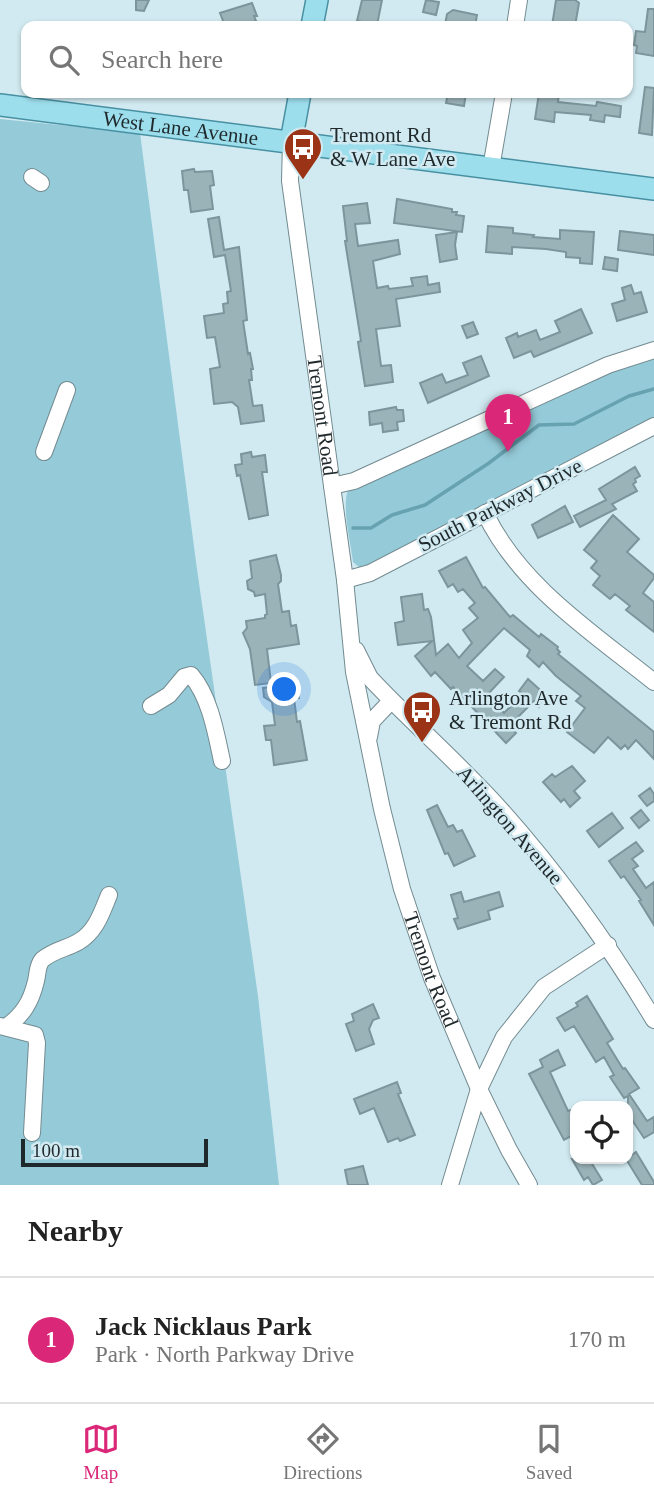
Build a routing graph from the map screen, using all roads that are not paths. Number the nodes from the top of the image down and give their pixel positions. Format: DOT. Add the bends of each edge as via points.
graph roads {
  1 [pos="317,0"];
  2 [pos="519,0"];
  3 [pos="313,21"];
  4 [pos="516,21"];
  5 [pos="299,98"];
  6 [pos="503,98"];
  7 [pos="0,105"];
  8 [pos="291,142"];
  9 [pos="491,168"];
  10 [pos="654,189"];
  11 [pos="654,350"];
  12 [pos="67,390"];
  13 [pos="654,427"];
  14 [pos="44,452"];
  15 [pos="332,486"];
  16 [pos="485,513"];
  17 [pos="345,580"];
  18 [pos="352,642"];
  19 [pos="654,682"];
  20 [pos="391,701"];
  21 [pos="151,706"];
  22 [pos="368,740"];
  23 [pos="222,761"];
  24 [pos="109,895"];
  25 [pos="608,945"];
  26 [pos="654,1020"];
  27 [pos="3,1027"];
  28 [pos="479,1088"];
  29 [pos="32,1133"];
  30 [pos="450,1185"];
  31 [pos="528,1185"];
  1 -- 3 [label="main road"];
  2 -- 4 [label="street"];
  5 -- 8 [label="main road, Tremont Road"];
  6 -- 9 [label="street"];
  7 -- 8 [label="main road, West Lane Avenue"];
  8 -- 9 [label="main road, West Lane Avenue"];
  8 -- 15 [label="street, Tremont Road" via="290,181"];
  9 -- 10 [label="main road, West Lane Avenue"];
  11 -- 15 [label="street" via="608,366 354,481"];
  12 -- 14 [label="street"];
  13 -- 16 [label="street, South Parkway Drive"];
  15 -- 17 [label="street, Tremont Road"];
  16 -- 17 [label="street, South Parkway Drive" via="370,573"];
  16 -- 19 [label="street" via="520,569"];
  17 -- 18 [label="street, Tremont Road"];
  18 -- 20 [label="street, Arlington Avenue" via="370,678"];
  18 -- 22 [label="street, Tremont Road"];
  20 -- 22 [label="street" via="372,721"];
  20 -- 25 [label="street, Arlington Avenue" via="500,809"];
  21 -- 23 [label="street" via="191,675 216,729"];
  22 -- 28 [label="street, Tremont Road" via="402,889 432,978"];
  24 -- 27 [label="street" via="89,934 42,960 27,1007"];
  25 -- 26 [label="street, Arlington Avenue"];
  25 -- 28 [label="street" via="544,987 504,1037"];
  27 -- 29 [label="street" via="35,1035"];
  28 -- 30 [label="street"];
  28 -- 31 [label="street, Tremont Road"];
}
